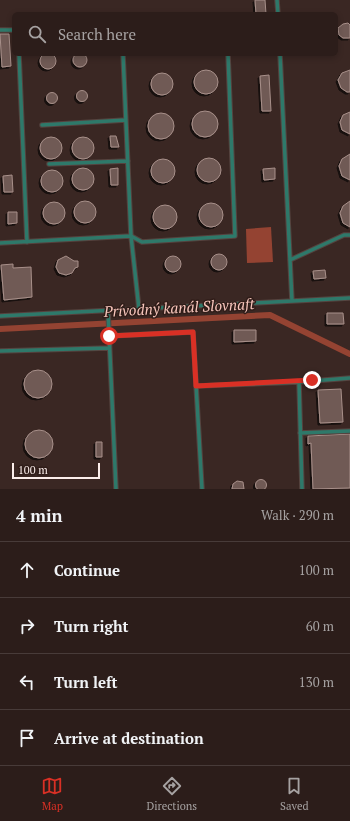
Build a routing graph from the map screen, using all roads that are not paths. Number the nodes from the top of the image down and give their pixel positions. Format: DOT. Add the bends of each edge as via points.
graph roads {
  1 [pos="277,0"];
  2 [pos="278,12"];
  3 [pos="0,30"];
  4 [pos="12,30"];
  5 [pos="19,56"];
  6 [pos="124,56"];
  7 [pos="228,56"];
  8 [pos="280,56"];
  9 [pos="126,120"];
  10 [pos="42,125"];
  11 [pos="128,161"];
  12 [pos="49,164"];
  13 [pos="350,235"];
  14 [pos="132,236"];
  15 [pos="27,242"];
  16 [pos="0,243"];
  17 [pos="290,260"];
  18 [pos="350,298"];
  19 [pos="292,301"];
  20 [pos="139,309"];
  21 [pos="108,311"];
  22 [pos="0,316"];
  23 [pos="109,336"];
  24 [pos="110,348"];
  25 [pos="0,351"];
  26 [pos="350,378"];
  27 [pos="299,382"];
  28 [pos="196,386"];
  29 [pos="350,431"];
  30 [pos="300,433"];
  31 [pos="116,489"];
  32 [pos="202,489"];
  33 [pos="302,489"];
  1 -- 2 [label="lane"];
  3 -- 4 [label="lane"];
  5 -- 15 [label="lane"];
  6 -- 9 [label="lane"];
  7 -- 14 [label="lane" via="236,236 142,242"];
  8 -- 17 [label="lane"];
  9 -- 10 [label="lane"];
  9 -- 11 [label="lane"];
  11 -- 12 [label="lane"];
  11 -- 14 [label="lane"];
  13 -- 17 [label="lane" via="344,235"];
  14 -- 15 [label="lane"];
  14 -- 20 [label="lane"];
  15 -- 16 [label="lane"];
  17 -- 19 [label="lane"];
  18 -- 19 [label="lane"];
  19 -- 20 [label="lane"];
  20 -- 21 [label="lane"];
  21 -- 22 [label="lane"];
  21 -- 23 [label="lane"];
  23 -- 24 [label="lane"];
  23 -- 28 [label="lane" via="193,332"];
  24 -- 25 [label="lane"];
  24 -- 31 [label="lane"];
  26 -- 27 [label="lane"];
  27 -- 28 [label="lane"];
  27 -- 30 [label="lane"];
  28 -- 32 [label="lane"];
  29 -- 30 [label="lane"];
  30 -- 33 [label="lane"];
}
